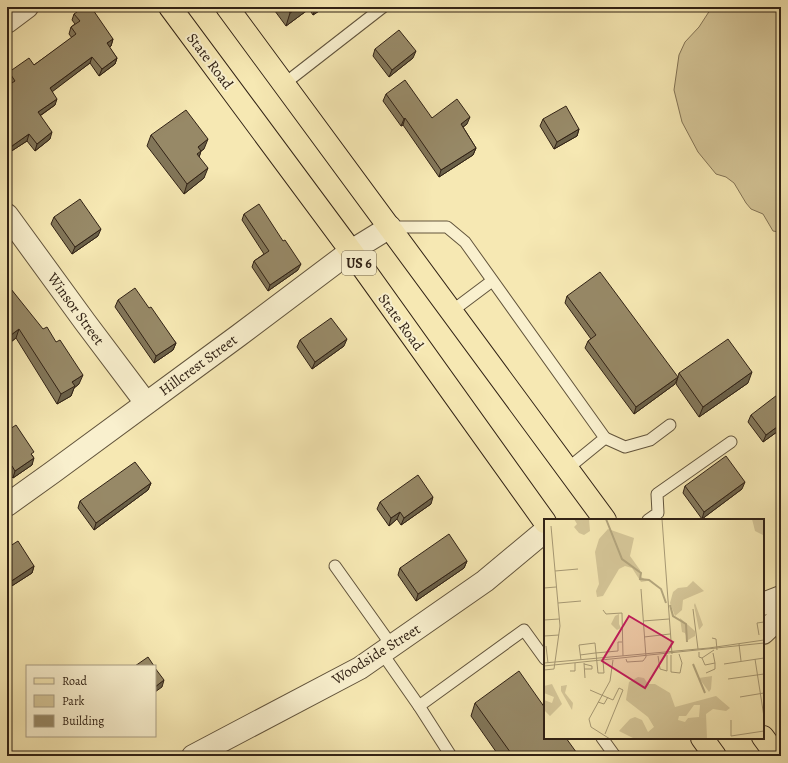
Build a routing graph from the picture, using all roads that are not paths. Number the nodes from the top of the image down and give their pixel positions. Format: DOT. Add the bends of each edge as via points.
graph roads {
  1 [pos="170,7"];
  2 [pos="227,7"];
  3 [pos="383,7"];
  4 [pos="284,84"];
  5 [pos="7,214"];
  6 [pos="390,227"];
  7 [pos="351,251"];
  8 [pos="492,281"];
  9 [pos="452,311"];
  10 [pos="146,403"];
  11 [pos="670,425"];
  12 [pos="605,438"];
  13 [pos="731,442"];
  14 [pos="567,469"];
  15 [pos="7,505"];
  16 [pos="604,519"];
  17 [pos="649,519"];
  18 [pos="544,521"];
  19 [pos="544,532"];
  20 [pos="335,566"];
  21 [pos="781,597"];
  22 [pos="764,604"];
  23 [pos="781,616"];
  24 [pos="764,632"];
  25 [pos="387,649"];
  26 [pos="544,658"];
  27 [pos="419,706"];
  28 [pos="603,739"];
  29 [pos="703,739"];
  30 [pos="193,756"];
  31 [pos="451,756"];
  32 [pos="615,756"];
  33 [pos="715,756"];
  1 -- 7 [label="main road, State Road / US 6"];
  2 -- 4 [label="main road"];
  3 -- 4 [label="lane"];
  4 -- 6 [label="main road"];
  5 -- 10 [label="street, Winsor Street"];
  6 -- 7 [label="street, Hillcrest Street"];
  6 -- 8 [label="lane" via="447,226 465,242"];
  6 -- 9 [label="main road"];
  7 -- 10 [label="street, Hillcrest Street"];
  7 -- 18 [label="main road, State Road / US 6"];
  8 -- 9 [label="lane"];
  8 -- 12 [label="lane"];
  9 -- 14 [label="main road"];
  10 -- 15 [label="street, Hillcrest Street"];
  11 -- 12 [label="lane" via="650,440 625,447"];
  12 -- 14 [label="lane"];
  13 -- 17 [label="lane" via="657,494 658,513"];
  14 -- 16 [label="main road"];
  19 -- 25 [label="street, Woodside Street" via="485,581"];
  20 -- 25 [label="lane"];
  21 -- 22 [label="street"];
  23 -- 24 [label="street"];
  25 -- 27 [label="lane"];
  25 -- 30 [label="street, Woodside Street" via="360,668"];
  26 -- 27 [label="lane" via="524,630"];
  27 -- 31 [label="lane"];
  28 -- 32 [label="lane"];
  29 -- 33 [label="main road"];
}
